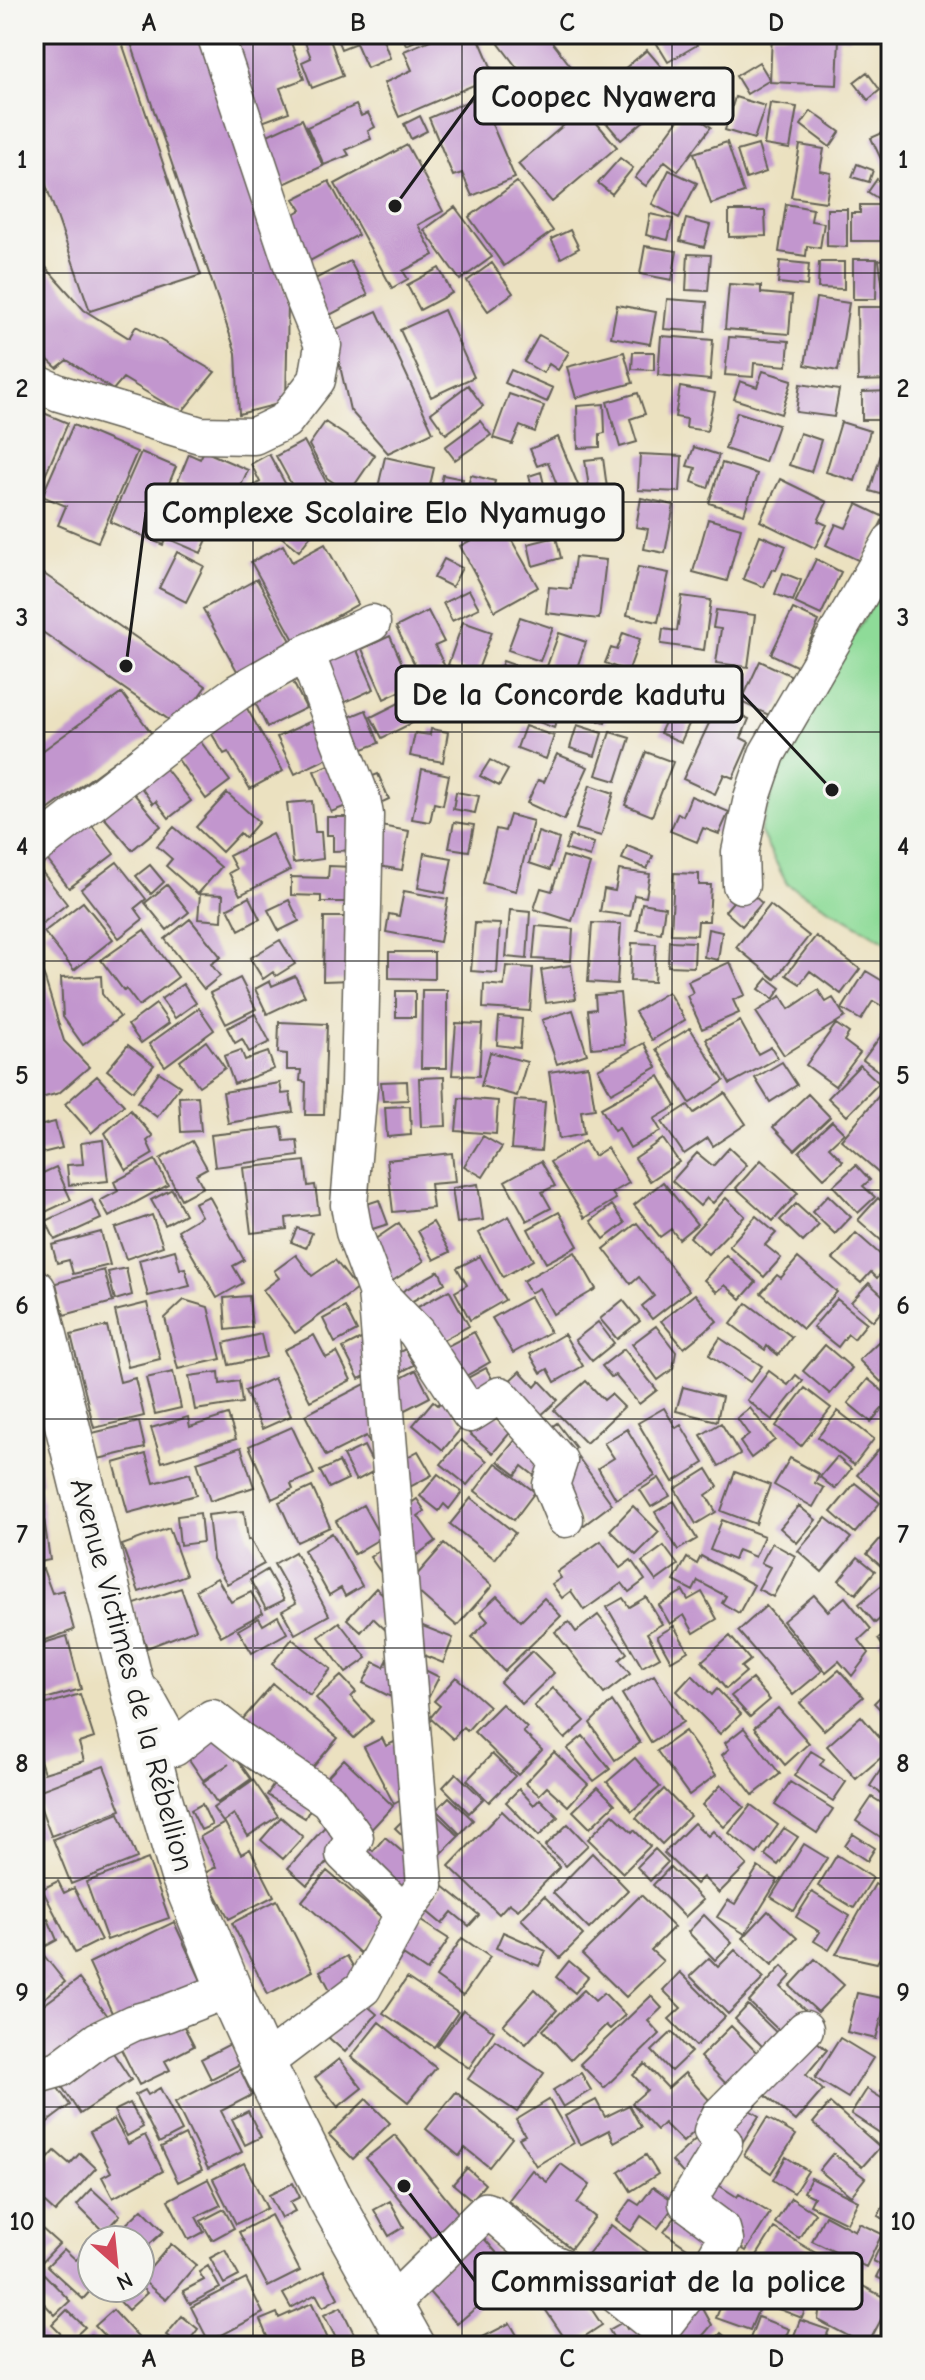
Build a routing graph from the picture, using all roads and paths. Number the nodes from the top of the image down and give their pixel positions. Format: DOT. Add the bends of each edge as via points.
graph roads {
  1 [pos="215,34"];
  2 [pos="34,382"];
  3 [pos="891,541"];
  4 [pos="372,623"];
  5 [pos="306,653"];
  6 [pos="34,848"];
  7 [pos="741,885"];
  8 [pos="34,1291"];
  9 [pos="376,1291"];
  10 [pos="565,1519"];
  11 [pos="127,1664"];
  12 [pos="404,1913"];
  13 [pos="229,1989"];
  14 [pos="805,2029"];
  15 [pos="263,2064"];
  16 [pos="34,2076"];
  17 [pos="391,2304"];
  18 [pos="666,2338"];
  19 [pos="413,2346"];
  1 -- 2 [label="street" via="323,345 317,380 285,421 254,436 200,435"];
  3 -- 7 [label="street" via="767,754 740,852"];
  4 -- 5 [label="street"];
  5 -- 6 [label="street" via="189,727"];
  5 -- 9 [label="street" via="365,815 359,1087 349,1205"];
  8 -- 11 [label="highway, Avenue Victimes de la Rébellion"];
  9 -- 10 [label="street" via="416,1332 470,1414 500,1395 559,1461 551,1485"];
  9 -- 12 [label="street" via="425,1885"];
  11 -- 12 [label="street" via="174,1748 212,1718 328,1800 355,1837 344,1854"];
  11 -- 13 [label="highway, Avenue Victimes de la Rébellion" via="182,1873"];
  12 -- 15 [label="street" via="363,1988"];
  13 -- 15 [label="highway, Avenue Victimes de la Rébellion"];
  13 -- 16 [label="street" via="133,2023 98,2040 59,2069"];
  14 -- 18 [label="street" via="720,2115 712,2131 724,2143 687,2203 722,2229 725,2240"];
  15 -- 17 [label="highway, Avenue Victimes de la Rébellion"];
  17 -- 18 [label="street" via="486,2211 545,2259 609,2289"];
  17 -- 19 [label="highway, Avenue Victimes de la Rébellion"];
}
